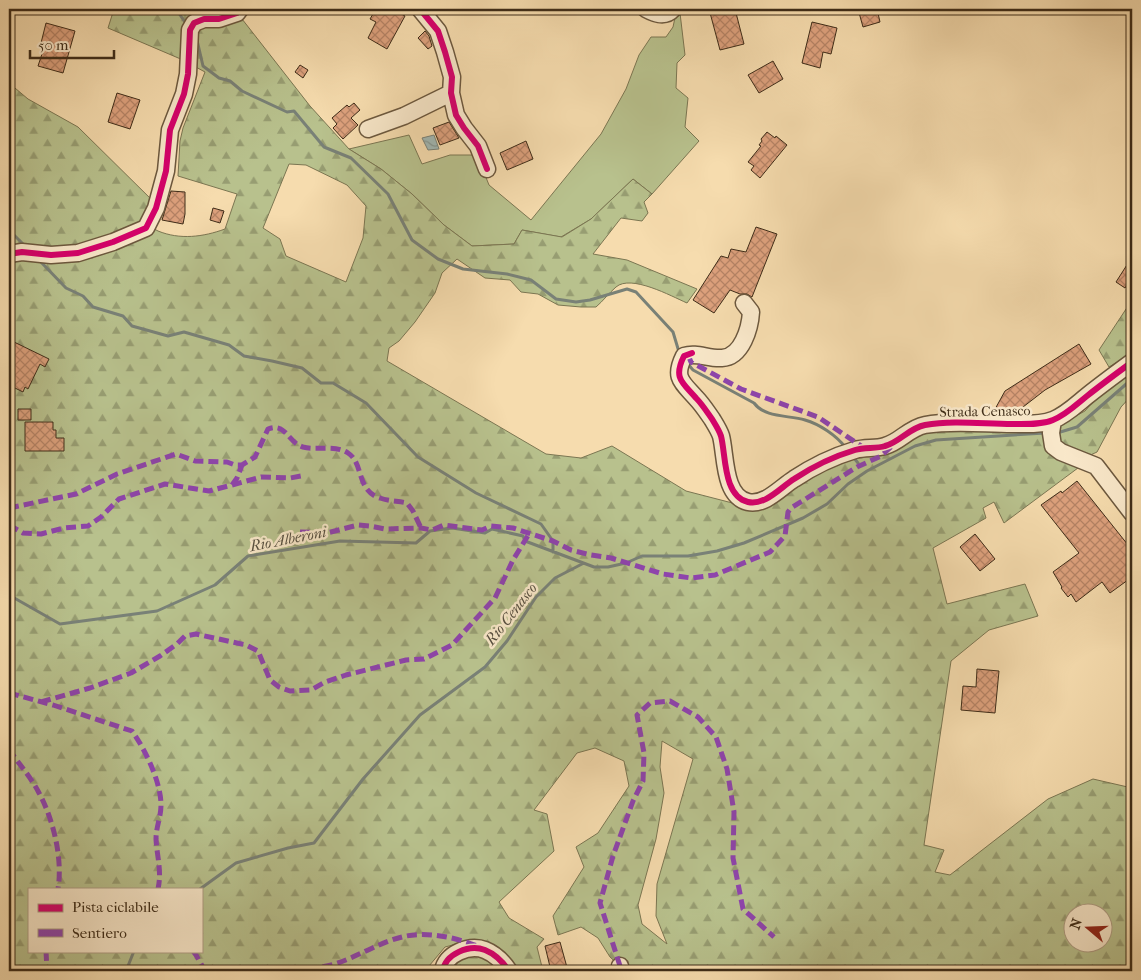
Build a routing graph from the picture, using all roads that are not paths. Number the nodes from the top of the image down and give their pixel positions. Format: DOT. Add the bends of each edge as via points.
graph roads {
  1 [pos="240,9"];
  2 [pos="420,9"];
  3 [pos="646,9"];
  4 [pos="673,9"];
  5 [pos="451,93"];
  6 [pos="368,129"];
  7 [pos="488,169"];
  8 [pos="9,254"];
  9 [pos="744,303"];
  10 [pos="1132,362"];
  11 [pos="1053,420"];
  12 [pos="1132,513"];
  13 [pos="442,971"];
  14 [pos="509,971"];
  1 -- 8 [label="street" via="220,19 204,19 192,27 188,74 170,130 166,170 156,208 146,228 78,253"];
  2 -- 5 [label="street" via="438,31 446,52 452,78"];
  3 -- 4 [label="street" via="663,15"];
  5 -- 6 [label="street"];
  5 -- 7 [label="street" via="456,115 478,146"];
  9 -- 11 [label="street, Strada Cenasco" via="751,312 750,326 737,351 721,358 692,353 684,356 679,366 679,377 721,435 733,492 749,502 758,502 774,494 794,479 839,456 894,443 924,425 1031,424"];
  10 -- 11 [label="street, Strada Cenasco"];
  11 -- 12 [label="street" via="1053,446 1096,466"];
  13 -- 14 [label="street" via="454,953 484,949 498,957"];
}
